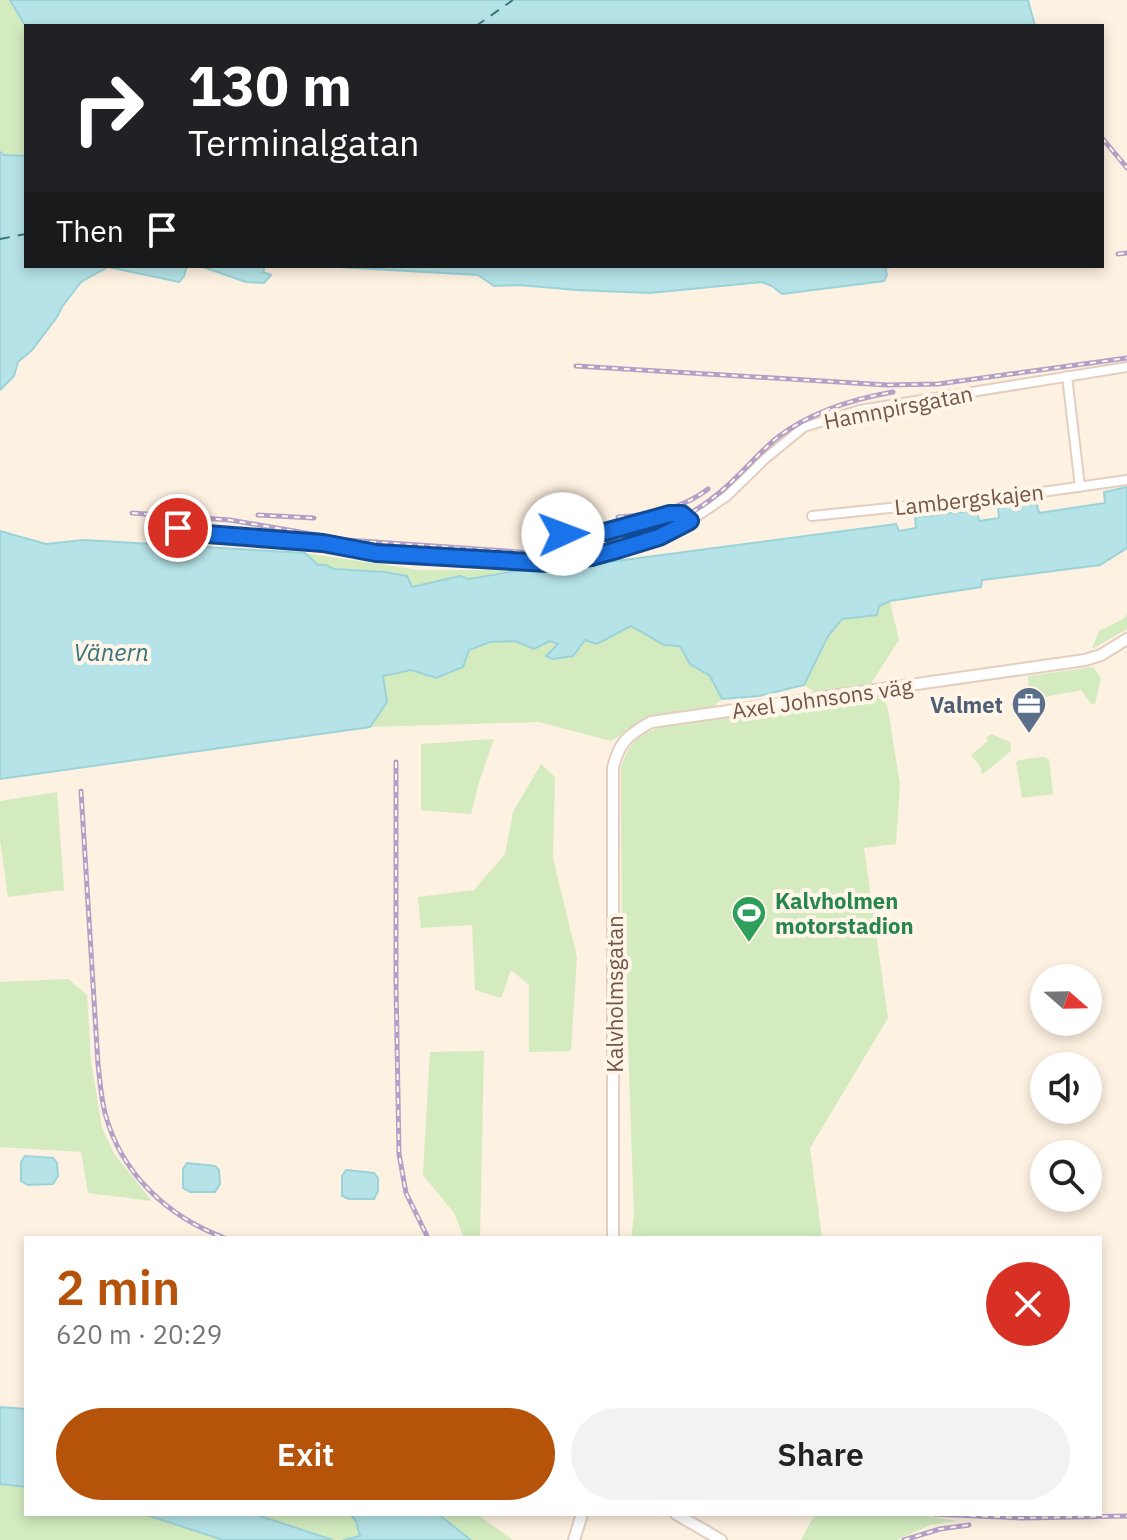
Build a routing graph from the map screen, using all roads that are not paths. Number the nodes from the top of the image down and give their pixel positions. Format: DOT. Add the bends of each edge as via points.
graph roads {
  1 [pos="1127,367"];
  2 [pos="1067,376"];
  3 [pos="1127,480"];
  4 [pos="1080,487"];
  5 [pos="812,516"];
  6 [pos="176,519"];
  7 [pos="690,521"];
  8 [pos="563,534"];
  9 [pos="1127,639"];
  10 [pos="617,750"];
  11 [pos="613,1236"];
  12 [pos="581,1516"];
  13 [pos="679,1516"];
  14 [pos="574,1540"];
  15 [pos="721,1540"];
  1 -- 2 [label="street, Hamnpirsgatan"];
  2 -- 4 [label="street"];
  2 -- 7 [label="street, Hamnpirsgatan" via="860,410 804,427 727,496"];
  3 -- 4 [label="street, Lambergskajen"];
  4 -- 5 [label="street, Lambergskajen"];
  6 -- 7 [label="street, Hamnpirsgatan" via="178,528 194,533 323,543 376,553 547,563 620,549"];
  7 -- 8 [label="street" via="670,514 605,532"];
  9 -- 10 [label="street, Axel Johnsons väg" via="1085,660 651,722 630,733"];
  10 -- 11 [label="street, Kalvholmsgatan"];
  12 -- 14 [label="street"];
  13 -- 15 [label="street"];
}
